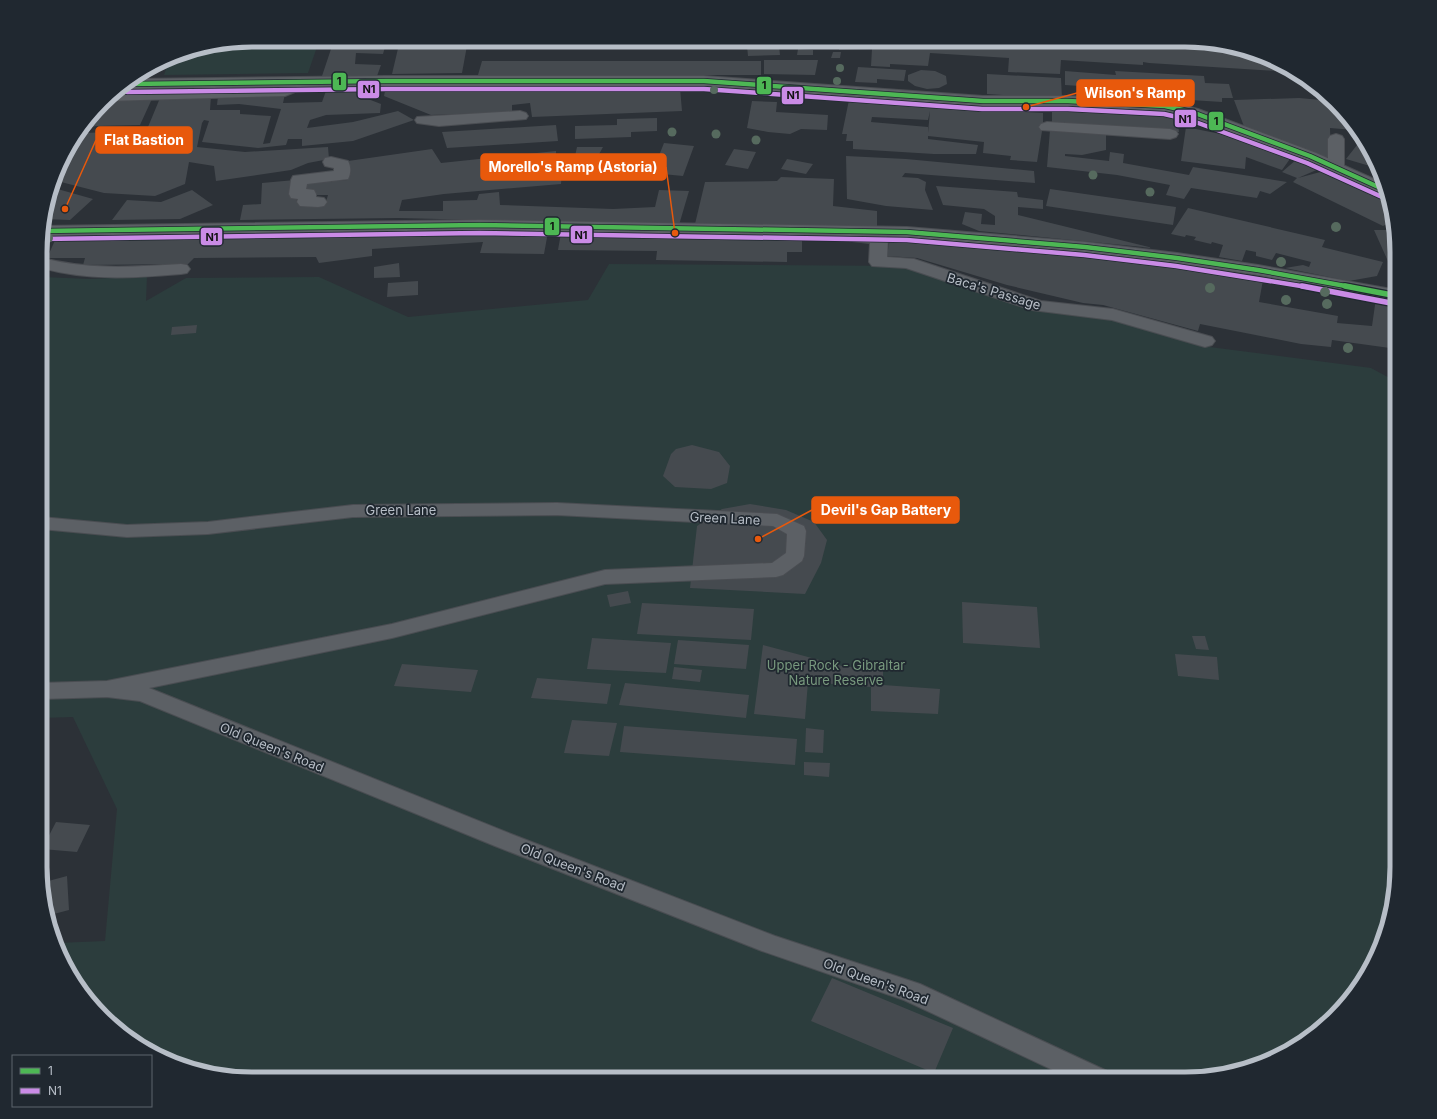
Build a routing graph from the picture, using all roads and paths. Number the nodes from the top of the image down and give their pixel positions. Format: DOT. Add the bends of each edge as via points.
graph roads {
  1 [pos="294,82"];
  2 [pos="136,83"];
  3 [pos="118,97"];
  4 [pos="423,120"];
  5 [pos="526,120"];
  6 [pos="1046,127"];
  7 [pos="1170,134"];
  8 [pos="1336,139"];
  9 [pos="331,162"];
  10 [pos="1336,167"];
  11 [pos="1379,187"];
  12 [pos="318,202"];
  13 [pos="48,231"];
  14 [pos="859,232"];
  15 [pos="47,265"];
  16 [pos="181,269"];
  17 [pos="1390,295"];
  18 [pos="1205,341"];
  19 [pos="47,524"];
  20 [pos="47,686"];
  21 [pos="64,689"];
  22 [pos="107,689"];
  23 [pos="47,690"];
  24 [pos="1083,1072"];
  1 -- 2 [label="street"];
  1 -- 3 [label="street" via="290,89 284,91"];
  1 -- 10 [label="street" via="704,81 983,100 1165,106 1192,112"];
  4 -- 5 [label="street" via="465,119 466,129"];
  6 -- 7 [label="street"];
  8 -- 10 [label="street"];
  9 -- 12 [label="street" via="342,165 342,175 299,180 298,194 308,194 306,202"];
  10 -- 11 [label="street"];
  13 -- 14 [label="street" via="480,225"];
  14 -- 17 [label="street" via="950,236 1142,254 1251,269"];
  14 -- 18 [label="street, Baca's Passage" via="858,237 879,238 878,262 908,263 1039,306 1113,315"];
  15 -- 16 [label="street" via="94,273"];
  19 -- 22 [label="lane, Green Lane" via="128,531 208,528 353,511 557,509 777,520 797,531 795,556 776,570 605,577 392,631"];
  20 -- 21 [label="lane"];
  21 -- 22 [label="lane, Old Queen's Road"];
  21 -- 23 [label="lane, Old Queen's Road"];
  22 -- 24 [label="lane, Old Queen's Road" via="144,694 438,814 770,944 911,992"];
}
